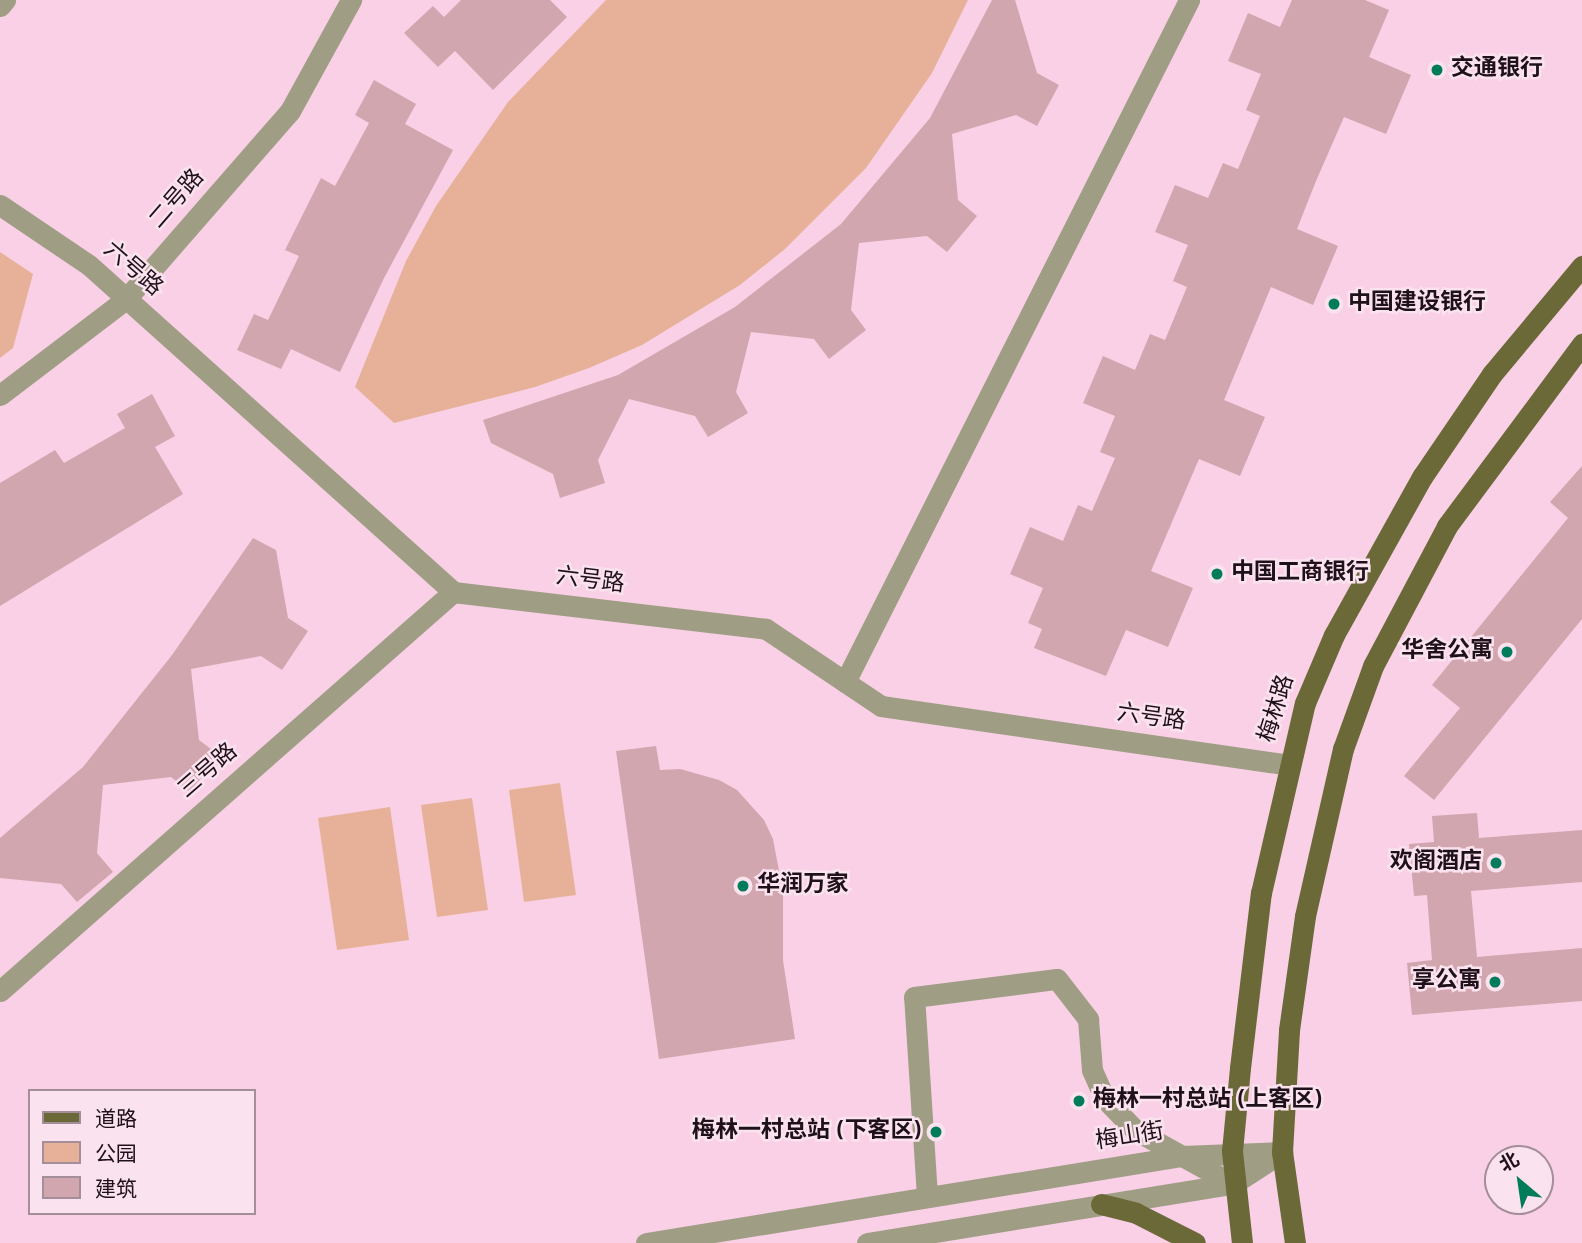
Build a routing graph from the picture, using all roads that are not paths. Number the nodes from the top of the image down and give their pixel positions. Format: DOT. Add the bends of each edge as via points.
graph roads {
  1 [pos="5,0"];
  2 [pos="351,0"];
  3 [pos="1189,0"];
  4 [pos="0,6"];
  5 [pos="0,205"];
  6 [pos="1582,266"];
  7 [pos="126,299"];
  8 [pos="1582,344"];
  9 [pos="0,395"];
  10 [pos="453,592"];
  11 [pos="845,682"];
  12 [pos="1289,765"];
  13 [pos="0,991"];
  14 [pos="1232,1151"];
  15 [pos="1282,1152"];
  16 [pos="1182,1156"];
  17 [pos="1233,1184"];
  18 [pos="927,1196"];
  19 [pos="1101,1204"];
  20 [pos="646,1243"];
  21 [pos="867,1243"];
  22 [pos="1195,1243"];
  23 [pos="1242,1243"];
  24 [pos="1295,1243"];
  1 -- 4 [label="street"];
  2 -- 7 [label="street, 二号路" via="290,111"];
  3 -- 11 [label="street"];
  5 -- 7 [label="street, 六号路" via="89,265"];
  6 -- 12 [label="main road, 梅林路" via="1492,374 1401,511 1334,635 1305,702"];
  7 -- 9 [label="street, 二号路"];
  7 -- 10 [label="street, 六号路"];
  8 -- 15 [label="main road" via="1462,502 1373,666 1343,749 1305,916 1289,1030"];
  10 -- 11 [label="street, 六号路" via="766,629"];
  10 -- 13 [label="street, 三号路"];
  11 -- 12 [label="street, 六号路" via="881,706"];
  12 -- 14 [label="main road, 梅林路" via="1261,892"];
  14 -- 15 [label="street, 梅山街"];
  14 -- 16 [label="street, 梅山街"];
  14 -- 17 [label="main road, 梅林路"];
  15 -- 17 [label="street"];
  15 -- 24 [label="main road"];
  16 -- 17 [label="street"];
  16 -- 18 [label="street, 梅山街"];
  16 -- 18 [label="street" via="1135,1130 1105,1099 1092,1070 1087,1019 1057,979 914,997"];
  17 -- 19 [label="street"];
  17 -- 23 [label="main road, 梅林路"];
  18 -- 20 [label="street, 梅山街"];
  19 -- 21 [label="street"];
  19 -- 22 [label="main road" via="1136,1213"];
}
